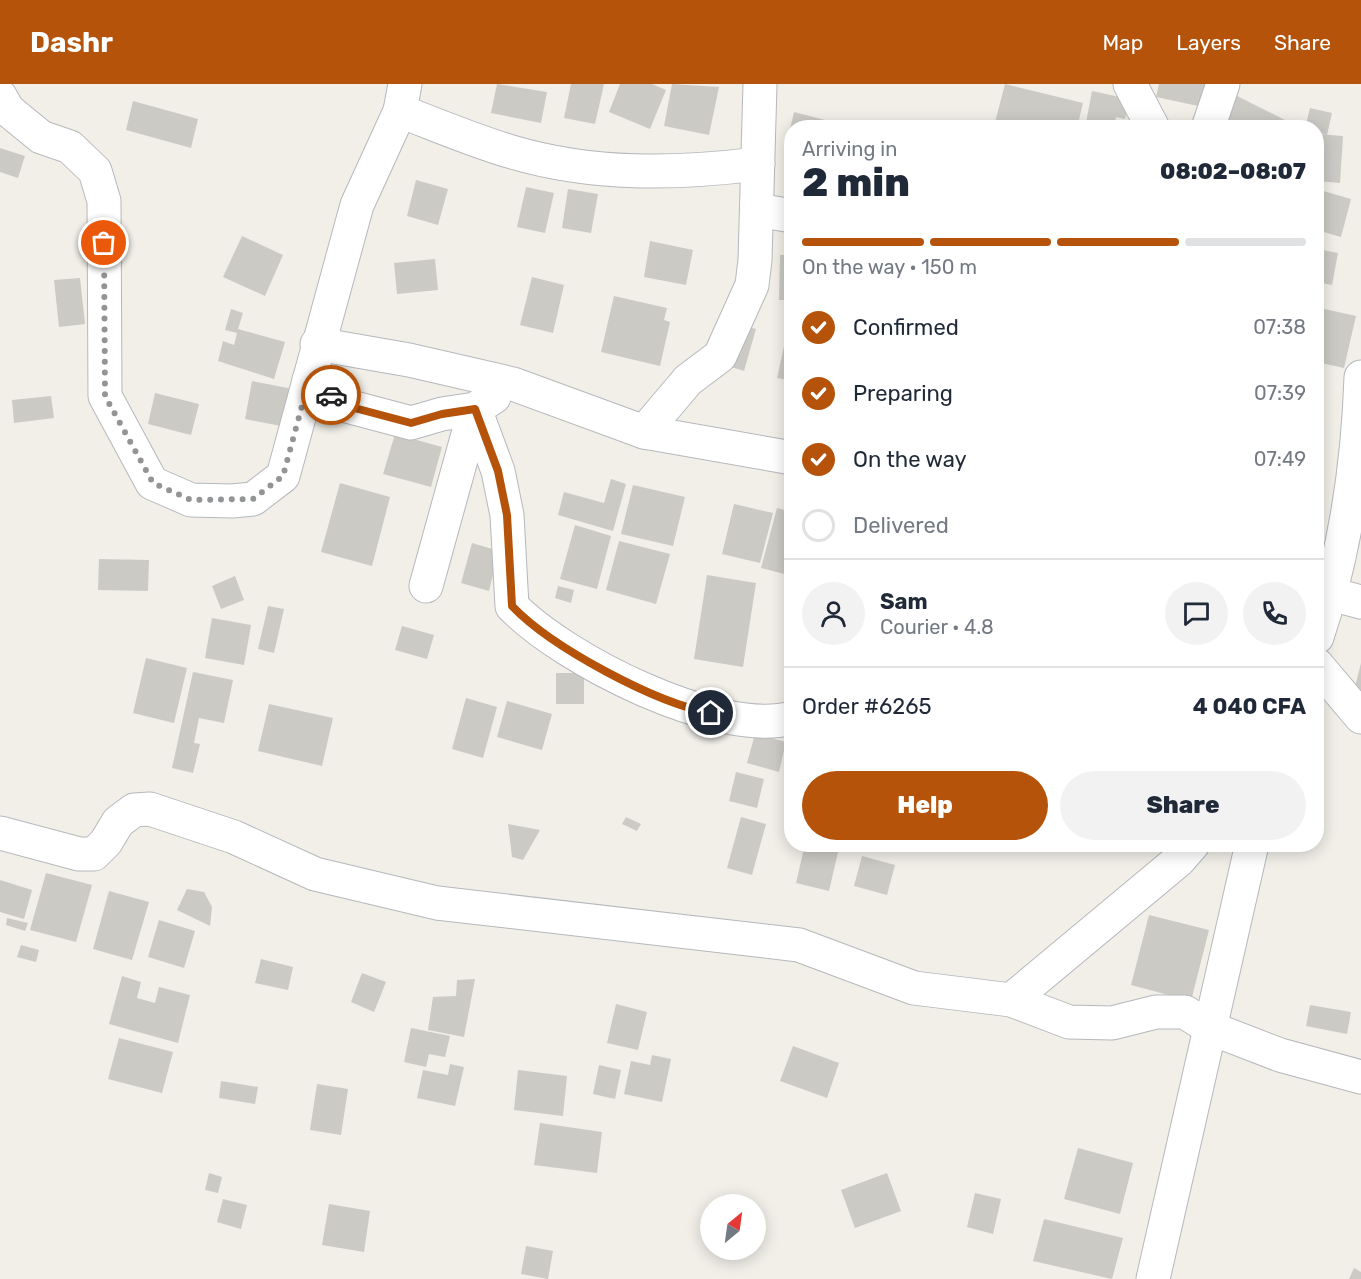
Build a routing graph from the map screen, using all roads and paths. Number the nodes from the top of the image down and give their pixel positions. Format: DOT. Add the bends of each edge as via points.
graph roads {
  1 [pos="760,84"];
  2 [pos="1130,84"];
  3 [pos="1223,84"];
  4 [pos="0,96"];
  5 [pos="403,98"];
  6 [pos="1149,120"];
  7 [pos="1211,120"];
  8 [pos="758,164"];
  9 [pos="757,210"];
  10 [pos="784,215"];
  11 [pos="317,344"];
  12 [pos="1361,377"];
  13 [pos="309,380"];
  14 [pos="513,384"];
  15 [pos="475,409"];
  16 [pos="644,432"];
  17 [pos="784,457"];
  18 [pos="426,586"];
  19 [pos="1346,598"];
  20 [pos="1324,628"];
  21 [pos="1324,673"];
  22 [pos="1361,717"];
  23 [pos="784,719"];
  24 [pos="0,833"];
  25 [pos="1186,852"];
  26 [pos="1250,852"];
  27 [pos="1011,1000"];
  28 [pos="1210,1028"];
  29 [pos="1361,1077"];
  30 [pos="1153,1279"];
  1 -- 8 [label="street"];
  2 -- 6 [label="street"];
  3 -- 7 [label="street"];
  4 -- 13 [label="street" via="8,110 40,137 70,147 95,171 104,201 105,396 153,483 191,500 253,499 283,476"];
  5 -- 8 [label="street" via="512,153 575,166 637,173"];
  5 -- 11 [label="street" via="357,205"];
  8 -- 9 [label="street"];
  9 -- 10 [label="street"];
  9 -- 16 [label="street" via="752,285 720,356 688,380"];
  11 -- 13 [label="street"];
  11 -- 14 [label="street"];
  12 -- 19 [label="street"];
  13 -- 15 [label="street" via="347,406 411,423"];
  14 -- 15 [label="street"];
  14 -- 16 [label="street"];
  15 -- 18 [label="street"];
  15 -- 23 [label="street" via="498,471 507,515 512,606 523,618 594,665 693,710 766,722"];
  16 -- 17 [label="street"];
  19 -- 20 [label="street"];
  21 -- 22 [label="street"];
  24 -- 27 [label="street" via="79,854 94,854 118,822 134,810 150,809 234,837 315,874 436,903 798,945 914,988"];
  25 -- 27 [label="street"];
  26 -- 28 [label="street"];
  27 -- 28 [label="street" via="1069,1022 1112,1023 1156,1012 1185,1012"];
  28 -- 29 [label="street" via="1280,1055"];
  28 -- 30 [label="street"];
}
